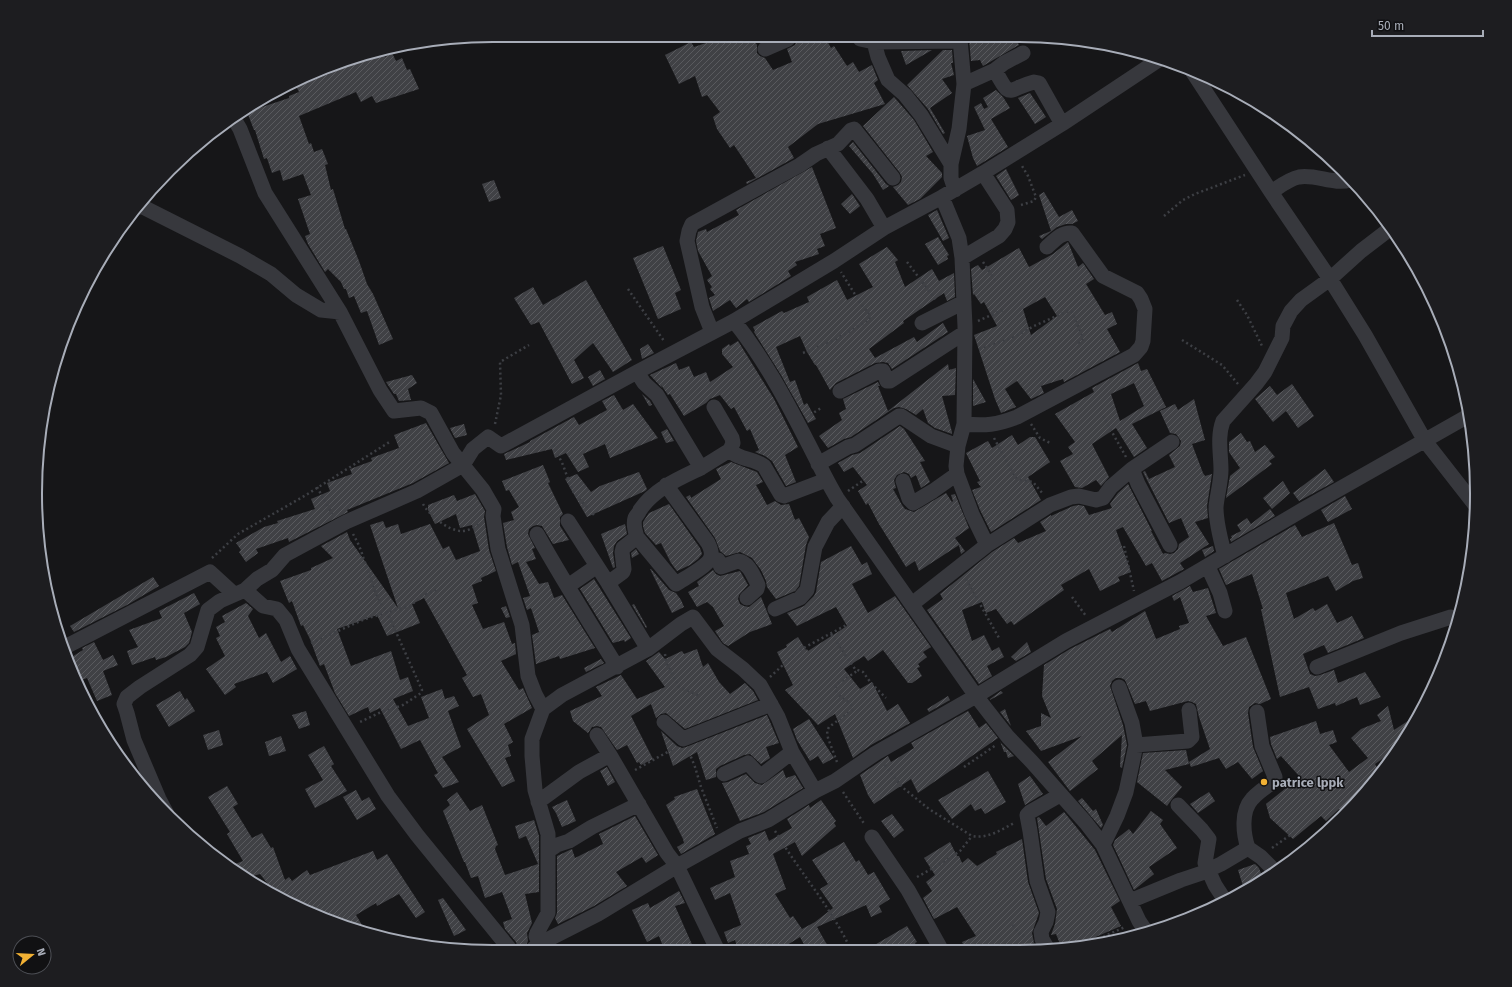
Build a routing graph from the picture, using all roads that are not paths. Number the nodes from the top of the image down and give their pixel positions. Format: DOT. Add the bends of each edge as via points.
graph roads {
  1 [pos="781,42"];
  2 [pos="868,42"];
  3 [pos="959,42"];
  4 [pos="765,49"];
  5 [pos="1023,53"];
  6 [pos="1154,63"];
  7 [pos="995,70"];
  8 [pos="1197,79"];
  9 [pos="964,84"];
  10 [pos="236,123"];
  11 [pos="1062,124"];
  12 [pos="828,148"];
  13 [pos="951,164"];
  14 [pos="983,173"];
  15 [pos="893,178"];
  16 [pos="1344,181"];
  17 [pos="1271,192"];
  18 [pos="949,194"];
  19 [pos="144,208"];
  20 [pos="884,228"];
  21 [pos="1386,232"];
  22 [pos="1047,247"];
  23 [pos="962,258"];
  24 [pos="1330,279"];
  25 [pos="964,302"];
  26 [pos="340,312"];
  27 [pos="734,321"];
  28 [pos="922,323"];
  29 [pos="964,330"];
  30 [pos="712,332"];
  31 [pos="637,372"];
  32 [pos="840,391"];
  33 [pos="714,407"];
  34 [pos="1463,419"];
  35 [pos="964,424"];
  36 [pos="1425,441"];
  37 [pos="1172,442"];
  38 [pos="958,446"];
  39 [pos="730,450"];
  40 [pos="818,464"];
  41 [pos="463,465"];
  42 [pos="701,468"];
  43 [pos="1132,468"];
  44 [pos="957,474"];
  45 [pos="826,480"];
  46 [pos="903,481"];
  47 [pos="666,485"];
  48 [pos="1470,498"];
  49 [pos="843,506"];
  50 [pos="568,521"];
  51 [pos="537,534"];
  52 [pos="637,537"];
  53 [pos="987,545"];
  54 [pos="1170,545"];
  55 [pos="1225,556"];
  56 [pos="710,559"];
  57 [pos="597,566"];
  58 [pos="1208,566"];
  59 [pos="608,583"];
  60 [pos="568,586"];
  61 [pos="240,592"];
  62 [pos="747,598"];
  63 [pos="912,604"];
  64 [pos="775,609"];
  65 [pos="1225,611"];
  66 [pos="1452,619"];
  67 [pos="68,645"];
  68 [pos="652,646"];
  69 [pos="617,667"];
  70 [pos="1317,667"];
  71 [pos="1119,687"];
  72 [pos="976,696"];
  73 [pos="771,704"];
  74 [pos="543,709"];
  75 [pos="1189,710"];
  76 [pos="1257,712"];
  77 [pos="664,722"];
  78 [pos="597,734"];
  79 [pos="1136,745"];
  80 [pos="792,752"];
  81 [pos="610,755"];
  82 [pos="724,774"];
  83 [pos="814,791"];
  84 [pos="157,794"];
  85 [pos="1060,795"];
  86 [pos="538,802"];
  87 [pos="639,804"];
  88 [pos="1178,805"];
  89 [pos="872,837"];
  90 [pos="1103,845"];
  91 [pos="1248,848"];
  92 [pos="548,851"];
  93 [pos="677,866"];
  94 [pos="1271,867"];
  95 [pos="1208,870"];
  96 [pos="1222,896"];
  97 [pos="1130,901"];
  98 [pos="1143,927"];
  99 [pos="1045,944"];
  100 [pos="507,945"];
  101 [pos="536,945"];
  102 [pos="538,945"];
  103 [pos="715,945"];
  104 [pos="935,945"];
  1 -- 4 [label="street"];
  2 -- 13 [label="street" via="878,57 888,80 905,95 921,115"];
  3 -- 9 [label="street"];
  5 -- 7 [label="street"];
  6 -- 11 [label="street"];
  7 -- 9 [label="street"];
  7 -- 11 [label="street" via="1007,90 1011,91 1034,82 1039,84"];
  8 -- 17 [label="street"];
  9 -- 13 [label="street" via="959,129"];
  10 -- 26 [label="street" via="265,194"];
  11 -- 14 [label="street"];
  12 -- 15 [label="street" via="838,144 854,129"];
  12 -- 20 [label="street" via="867,199"];
  12 -- 30 [label="street" via="692,224 687,241 702,307"];
  13 -- 18 [label="street"];
  14 -- 18 [label="street"];
  14 -- 23 [label="street" via="1008,210 1008,222 1006,230 999,236"];
  16 -- 17 [label="street" via="1298,177"];
  17 -- 24 [label="street"];
  18 -- 20 [label="street"];
  18 -- 23 [label="street"];
  19 -- 26 [label="street" via="240,256 321,310"];
  20 -- 27 [label="street" via="834,262"];
  21 -- 24 [label="street"];
  22 -- 35 [label="street" via="1067,232 1072,233 1103,276 1138,293 1145,309 1141,347 1134,355 1024,414 987,426"];
  23 -- 25 [label="street"];
  24 -- 36 [label="street"];
  24 -- 55 [label="street" via="1301,300 1291,311 1270,363 1220,427 1221,472 1216,510"];
  25 -- 28 [label="street"];
  25 -- 29 [label="street"];
  26 -- 41 [label="street" via="380,390 394,411 421,408 431,413 452,453"];
  27 -- 30 [label="street"];
  27 -- 40 [label="street" via="748,338 785,400"];
  29 -- 32 [label="street" via="890,381 887,381 883,371 879,371"];
  29 -- 35 [label="street"];
  30 -- 31 [label="street"];
  31 -- 41 [label="street" via="501,446 488,437 473,449"];
  31 -- 42 [label="street" via="657,395"];
  33 -- 39 [label="street" via="732,438"];
  34 -- 36 [label="street"];
  35 -- 38 [label="street"];
  36 -- 48 [label="street"];
  36 -- 55 [label="street"];
  37 -- 43 [label="street"];
  38 -- 40 [label="street" via="931,436 899,416 855,445"];
  38 -- 44 [label="street"];
  39 -- 42 [label="street"];
  39 -- 45 [label="street" via="734,455 760,462 784,496"];
  40 -- 45 [label="street"];
  41 -- 61 [label="street" via="285,555 272,570"];
  41 -- 74 [label="street" via="494,509 498,548 522,625 528,676"];
  42 -- 47 [label="street"];
  43 -- 53 [label="street" via="1102,498 1096,500 1079,496 1061,499"];
  43 -- 54 [label="street"];
  44 -- 46 [label="street" via="913,503 909,500"];
  44 -- 53 [label="street"];
  45 -- 49 [label="street"];
  47 -- 52 [label="street" via="645,503 635,518 634,529"];
  47 -- 56 [label="street" via="708,543"];
  49 -- 63 [label="street"];
  49 -- 64 [label="street" via="828,522 815,547 807,590 800,598"];
  50 -- 57 [label="street"];
  51 -- 60 [label="street"];
  52 -- 56 [label="street" via="676,584"];
  52 -- 59 [label="street" via="623,548 623,572"];
  53 -- 63 [label="street"];
  55 -- 58 [label="street"];
  56 -- 62 [label="street" via="718,560 721,567 738,561 752,571 758,585"];
  57 -- 59 [label="street"];
  57 -- 60 [label="street"];
  58 -- 65 [label="street"];
  58 -- 72 [label="street" via="1066,641"];
  59 -- 68 [label="street"];
  60 -- 69 [label="street"];
  61 -- 67 [label="street" via="210,572"];
  61 -- 84 [label="street" via="208,610 197,647 190,655 140,687 127,697 124,704 134,740"];
  61 -- 100 [label="street" via="262,606 277,609 286,620 298,649 388,796"];
  63 -- 72 [label="street"];
  66 -- 70 [label="street" via="1401,633"];
  68 -- 69 [label="street"];
  68 -- 73 [label="street" via="693,617 717,649 760,685"];
  69 -- 74 [label="street"];
  71 -- 79 [label="street" via="1132,723"];
  72 -- 83 [label="street" via="876,753 839,779"];
  72 -- 85 [label="street" via="1008,737"];
  73 -- 77 [label="street" via="683,741"];
  73 -- 80 [label="street"];
  74 -- 86 [label="street" via="532,739 533,778"];
  75 -- 79 [label="street" via="1192,737 1188,741"];
  76 -- 91 [label="street" via="1262,746 1276,777 1251,800 1248,806 1243,831"];
  78 -- 81 [label="street"];
  79 -- 90 [label="street" via="1126,792"];
  80 -- 82 [label="street" via="762,776 759,776 748,762"];
  80 -- 83 [label="street"];
  81 -- 86 [label="street" via="579,772"];
  81 -- 87 [label="street"];
  83 -- 93 [label="street" via="768,820 740,831"];
  85 -- 90 [label="street"];
  85 -- 99 [label="street" via="1027,815 1037,881 1048,912 1041,932"];
  86 -- 92 [label="street" via="548,834"];
  87 -- 92 [label="street"];
  87 -- 93 [label="street"];
  88 -- 95 [label="street" via="1208,839 1205,863"];
  89 -- 104 [label="street" via="904,884"];
  90 -- 97 [label="street"];
  91 -- 94 [label="street"];
  91 -- 95 [label="street"];
  92 -- 101 [label="street" via="548,910 537,933"];
  93 -- 102 [label="street" via="598,914"];
  93 -- 103 [label="street"];
  95 -- 96 [label="street"];
  95 -- 97 [label="street"];
  97 -- 98 [label="street"];
}
